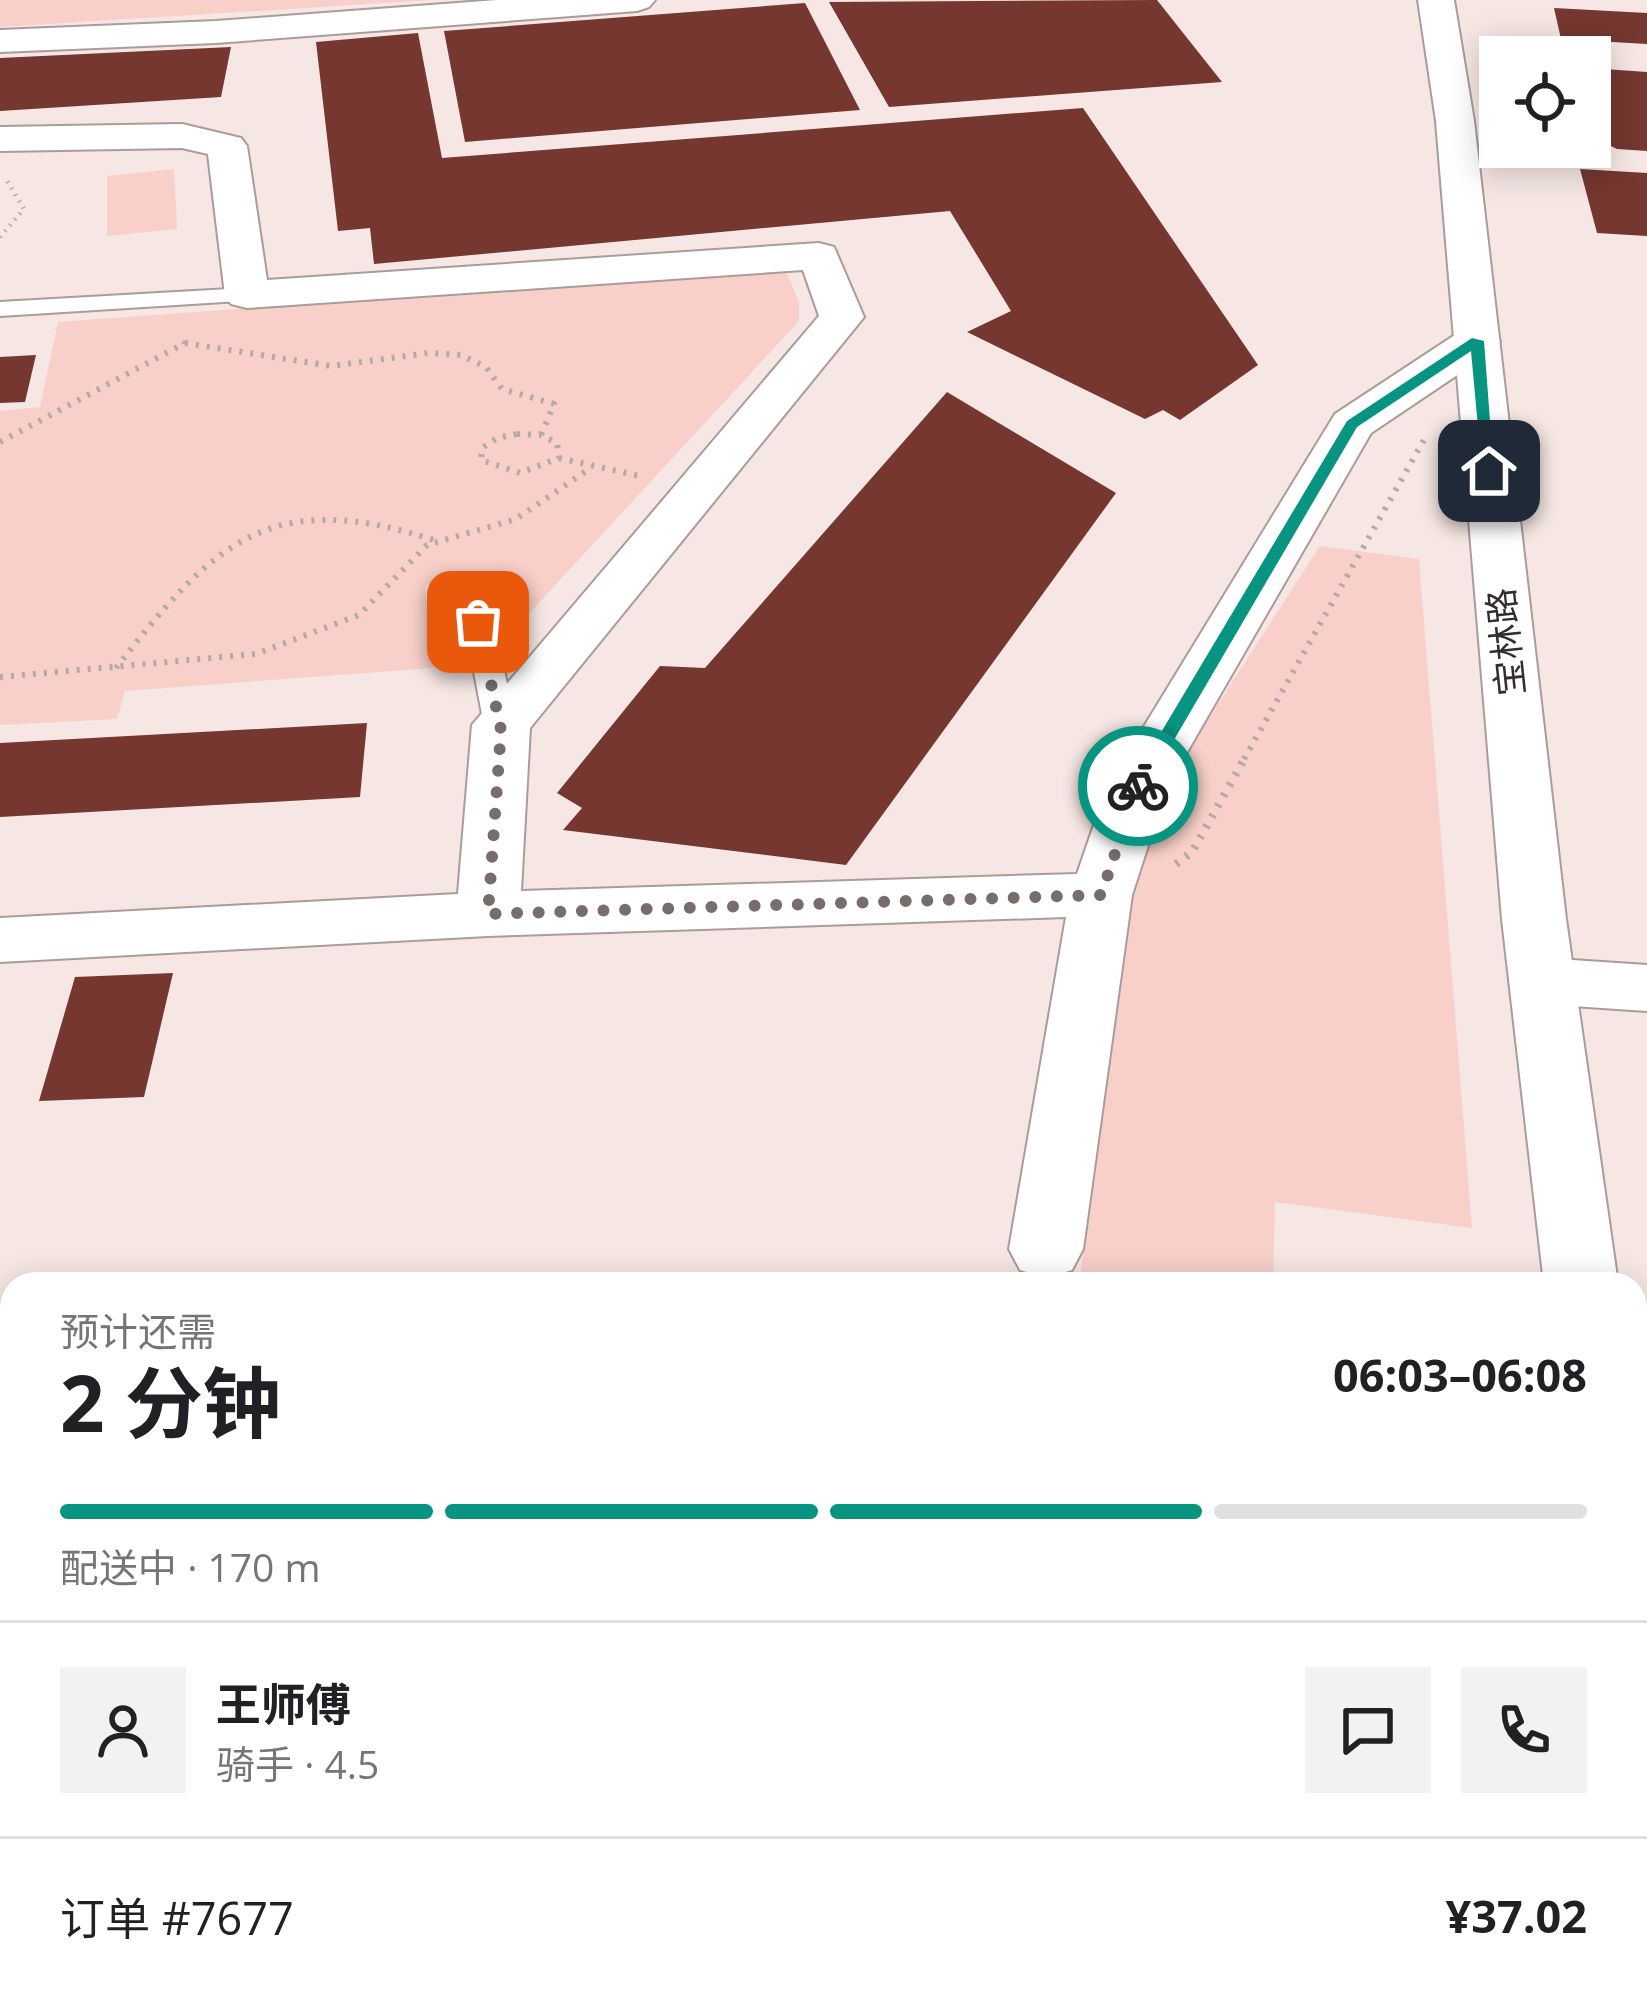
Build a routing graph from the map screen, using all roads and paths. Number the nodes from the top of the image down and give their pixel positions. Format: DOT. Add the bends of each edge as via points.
graph roads {
  1 [pos="637,0"];
  2 [pos="1436,0"];
  3 [pos="0,41"];
  4 [pos="7,139"];
  5 [pos="0,237"];
  6 [pos="247,295"];
  7 [pos="168,299"];
  8 [pos="0,309"];
  9 [pos="185,343"];
  10 [pos="1479,368"];
  11 [pos="541,436"];
  12 [pos="0,442"];
  13 [pos="559,458"];
  14 [pos="592,467"];
  15 [pos="699,488"];
  16 [pos="438,542"];
  17 [pos="471,583"];
  18 [pos="116,668"];
  19 [pos="0,677"];
  20 [pos="501,730"];
  21 [pos="1101,895"];
  22 [pos="488,914"];
  23 [pos="0,940"];
  24 [pos="1542,981"];
  25 [pos="1647,988"];
  26 [pos="1046,1249"];
  27 [pos="1580,1272"];
  1 -- 3 [label="street"];
  2 -- 10 [label="street, 宝林路"];
  4 -- 5 [label="path" via="2,169 24,209"];
  4 -- 6 [label="street" via="182,136 227,146"];
  6 -- 7 [label="lane"];
  6 -- 15 [label="street" via="819,256 842,316"];
  7 -- 8 [label="lane"];
  7 -- 9 [label="path"];
  9 -- 11 [label="path" via="334,366 460,355 488,365 502,389 554,404"];
  9 -- 12 [label="path"];
  10 -- 21 [label="path" via="1432,426 1192,852 1157,878"];
  10 -- 21 [label="street" via="1352,424 1138,787"];
  10 -- 24 [label="street, 宝林路"];
  11 -- 13 [label="path" via="557,443"];
  11 -- 13 [label="path" via="497,438 482,448 481,460 516,473 543,470"];
  13 -- 14 [label="path"];
  14 -- 15 [label="path"];
  14 -- 16 [label="path" via="516,519"];
  15 -- 20 [label="street"];
  16 -- 18 [label="path" via="359,615 256,654"];
  16 -- 18 [label="path" via="407,530 316,522 233,542"];
  17 -- 20 [label="lane"];
  18 -- 19 [label="path"];
  20 -- 22 [label="street"];
  21 -- 22 [label="street"];
  21 -- 26 [label="street"];
  22 -- 23 [label="street"];
  24 -- 25 [label="street"];
  24 -- 27 [label="street, 宝林路"];
}
